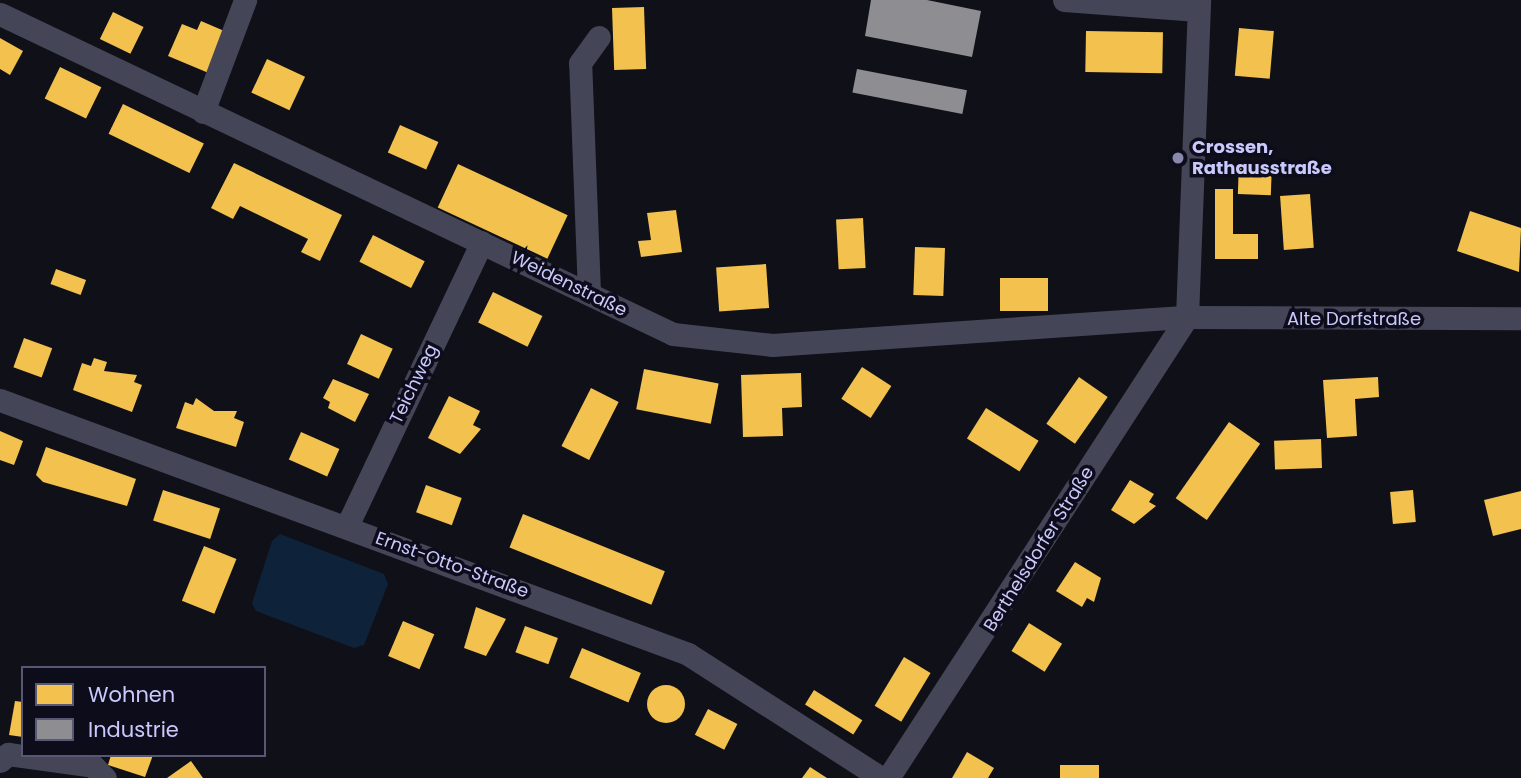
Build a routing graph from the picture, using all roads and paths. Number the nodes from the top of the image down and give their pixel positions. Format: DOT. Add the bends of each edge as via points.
graph roads {
  1 [pos="245,0"];
  2 [pos="1064,0"];
  3 [pos="1199,5"];
  4 [pos="0,14"];
  5 [pos="599,37"];
  6 [pos="203,112"];
  7 [pos="482,242"];
  8 [pos="589,293"];
  9 [pos="1186,317"];
  10 [pos="1521,318"];
  11 [pos="0,400"];
  12 [pos="347,526"];
  13 [pos="21,756"];
  14 [pos="29,757"];
  15 [pos="0,761"];
  16 [pos="105,778"];
  17 [pos="881,778"];
  18 [pos="888,778"];
  1 -- 6 [label="street"];
  2 -- 3 [label="street"];
  3 -- 9 [label="street"];
  4 -- 6 [label="street, Weidenstraße"];
  5 -- 8 [label="street" via="580,63"];
  6 -- 7 [label="street, Weidenstraße"];
  7 -- 8 [label="street, Weidenstraße"];
  7 -- 12 [label="street, Teichweg"];
  8 -- 9 [label="street, Weidenstraße" via="673,334 772,345"];
  9 -- 10 [label="street, Alte Dorfstraße"];
  9 -- 18 [label="street, Berthelsdorfer Straße"];
  11 -- 12 [label="street, Ernst-Otto-Straße"];
  12 -- 17 [label="street, Ernst-Otto-Straße" via="688,653"];
  13 -- 15 [label="street" via="8,754"];
  14 -- 16 [label="street" via="93,766"];
}
